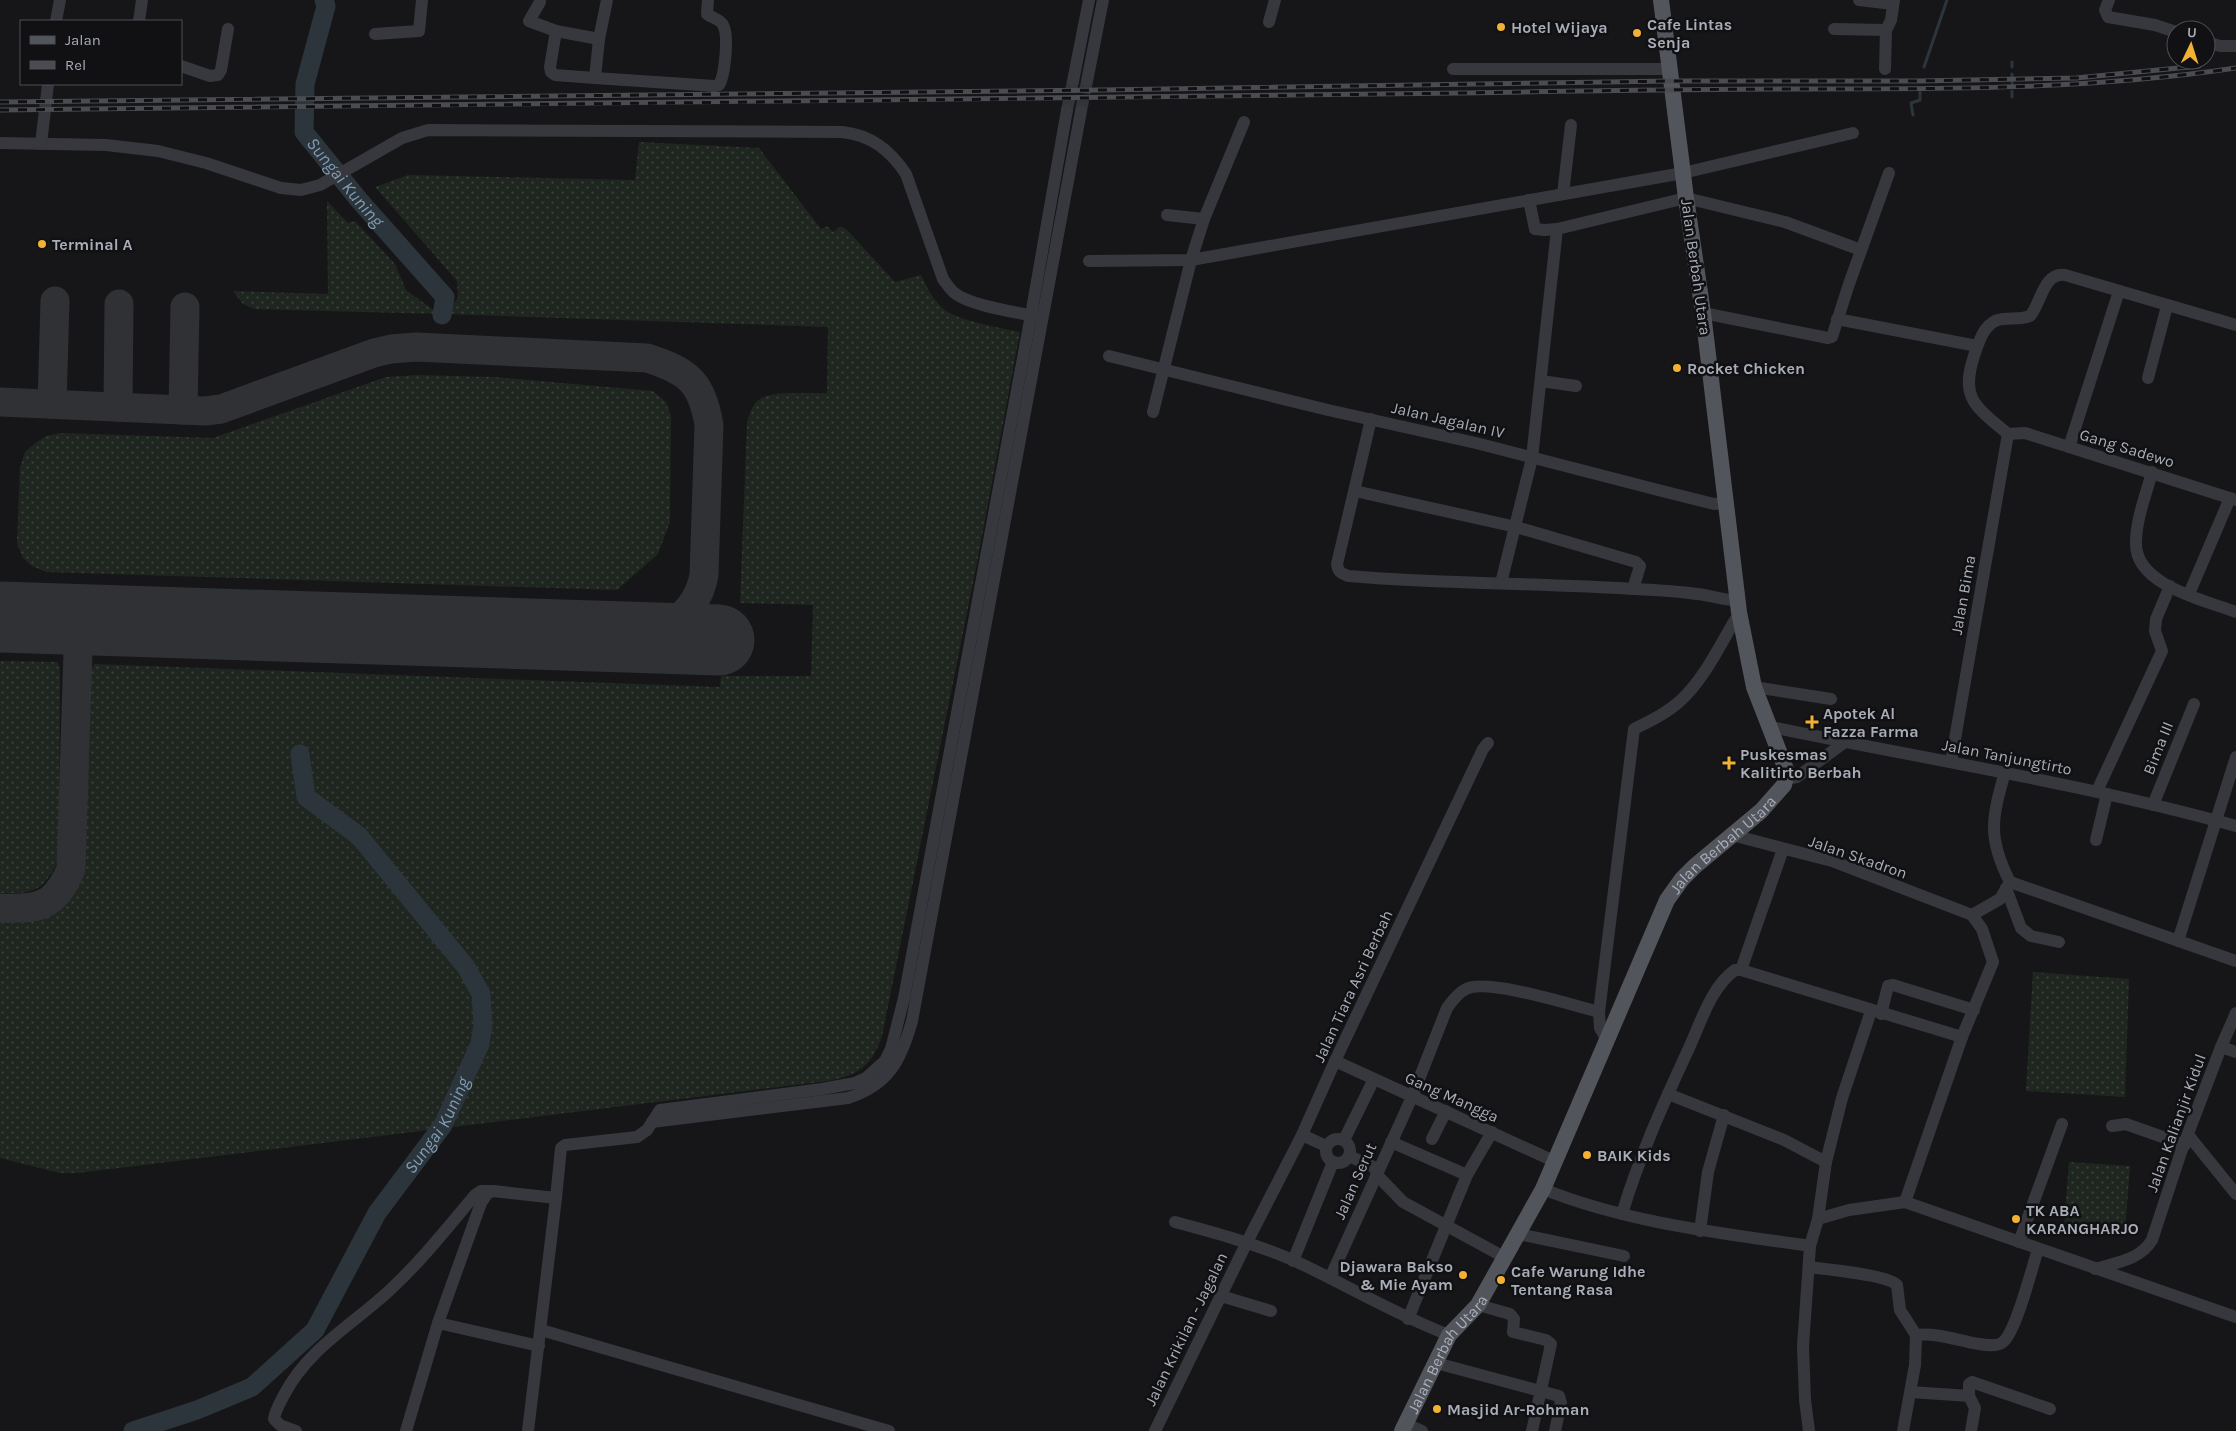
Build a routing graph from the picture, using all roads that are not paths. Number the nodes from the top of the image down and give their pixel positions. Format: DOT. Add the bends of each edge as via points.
graph roads {
  1 [pos="60,0"];
  2 [pos="142,0"];
  3 [pos="422,0"];
  4 [pos="607,0"];
  5 [pos="708,0"];
  6 [pos="1089,0"];
  7 [pos="1103,0"];
  8 [pos="1274,0"];
  9 [pos="1661,0"];
  10 [pos="1859,0"];
  11 [pos="2109,0"];
  12 [pos="540,2"];
  13 [pos="1893,2"];
  14 [pos="59,20"];
  15 [pos="139,20"];
  16 [pos="1269,22"];
  17 [pos="1834,28"];
  18 [pos="228,29"];
  19 [pos="2166,29"];
  20 [pos="1886,30"];
  21 [pos="556,31"];
  22 [pos="374,34"];
  23 [pos="599,39"];
  24 [pos="2216,45"];
  25 [pos="2236,46"];
  26 [pos="182,66"];
  27 [pos="1453,69"];
  28 [pos="1669,69"];
  29 [pos="1885,69"];
  30 [pos="595,78"];
  31 [pos="1073,80"];
  32 [pos="1087,81"];
  33 [pos="44,85"];
  34 [pos="48,85"];
  35 [pos="1067,110"];
  36 [pos="1081,111"];
  37 [pos="1244,122"];
  38 [pos="1571,125"];
  39 [pos="40,127"];
  40 [pos="1853,133"];
  41 [pos="0,143"];
  42 [pos="33,143"];
  43 [pos="55,144"];
  44 [pos="1683,173"];
  45 [pos="1888,173"];
  46 [pos="1563,194"];
  47 [pos="1686,198"];
  48 [pos="1529,200"];
  49 [pos="1167,215"];
  50 [pos="1204,219"];
  51 [pos="1557,228"];
  52 [pos="1861,250"];
  53 [pos="1191,260"];
  54 [pos="1089,261"];
  55 [pos="2119,291"];
  56 [pos="2167,306"];
  57 [pos="1703,313"];
  58 [pos="1037,317"];
  59 [pos="1837,319"];
  60 [pos="2236,325"];
  61 [pos="1978,346"];
  62 [pos="1109,356"];
  63 [pos="1163,370"];
  64 [pos="2148,378"];
  65 [pos="1541,380"];
  66 [pos="1576,386"];
  67 [pos="1153,412"];
  68 [pos="1371,419"];
  69 [pos="2008,434"];
  70 [pos="2069,447"];
  71 [pos="1532,458"];
  72 [pos="2152,472"];
  73 [pos="1355,491"];
  74 [pos="2233,499"];
  75 [pos="1725,503"];
  76 [pos="1516,527"];
  77 [pos="983,564"];
  78 [pos="995,573"];
  79 [pos="1501,583"];
  80 [pos="2170,586"];
  81 [pos="1633,589"];
  82 [pos="2189,594"];
  83 [pos="1738,600"];
  84 [pos="2236,612"];
  85 [pos="1740,617"];
  86 [pos="1754,687"];
  87 [pos="1831,699"];
  88 [pos="2194,704"];
  89 [pos="1769,729"];
  90 [pos="1845,742"];
  91 [pos="1488,743"];
  92 [pos="2236,756"];
  93 [pos="1951,762"];
  94 [pos="2005,772"];
  95 [pos="1786,778"];
  96 [pos="2102,793"];
  97 [pos="2152,805"];
  98 [pos="2214,820"];
  99 [pos="2236,826"];
  100 [pos="1732,835"];
  101 [pos="2096,840"];
  102 [pos="1783,849"];
  103 [pos="2008,885"];
  104 [pos="1972,915"];
  105 [pos="2178,941"];
  106 [pos="2059,942"];
  107 [pos="2236,961"];
  108 [pos="1740,970"];
  109 [pos="1974,1010"];
  110 [pos="1598,1012"];
  111 [pos="1876,1012"];
  112 [pos="2236,1013"];
  113 [pos="1962,1037"];
  114 [pos="1607,1040"];
  115 [pos="2221,1047"];
  116 [pos="2236,1052"];
  117 [pos="1335,1061"];
  118 [pos="1374,1079"];
  119 [pos="1668,1094"];
  120 [pos="1412,1097"];
  121 [pos="1446,1111"];
  122 [pos="1724,1115"];
  123 [pos="652,1122"];
  124 [pos="2062,1124"];
  125 [pos="2112,1126"];
  126 [pos="1492,1132"];
  127 [pos="1302,1135"];
  128 [pos="1432,1139"];
  129 [pos="1344,1140"];
  130 [pos="2187,1140"];
  131 [pos="1390,1142"];
  132 [pos="1326,1146"];
  133 [pos="1349,1156"];
  134 [pos="1333,1162"];
  135 [pos="1556,1162"];
  136 [pos="1826,1162"];
  137 [pos="1377,1172"];
  138 [pos="1467,1175"];
  139 [pos="1543,1189"];
  140 [pos="493,1191"];
  141 [pos="2236,1194"];
  142 [pos="556,1198"];
  143 [pos="1905,1202"];
  144 [pos="1622,1214"];
  145 [pos="1818,1219"];
  146 [pos="1176,1222"];
  147 [pos="1446,1227"];
  148 [pos="1700,1231"];
  149 [pos="1518,1234"];
  150 [pos="1247,1242"];
  151 [pos="2019,1242"];
  152 [pos="1810,1246"];
  153 [pos="2038,1250"];
  154 [pos="1624,1256"];
  155 [pos="1504,1257"];
  156 [pos="1293,1261"];
  157 [pos="1809,1267"];
  158 [pos="2095,1269"];
  159 [pos="1330,1278"];
  160 [pos="1221,1296"];
  161 [pos="1478,1305"];
  162 [pos="1271,1311"];
  163 [pos="2236,1317"];
  164 [pos="1408,1319"];
  165 [pos="438,1323"];
  166 [pos="541,1330"];
  167 [pos="1449,1335"];
  168 [pos="1916,1335"];
  169 [pos="539,1346"];
  170 [pos="1436,1363"];
  171 [pos="1540,1392"];
  172 [pos="1911,1392"];
  173 [pos="1969,1396"];
  174 [pos="2050,1409"];
  175 [pos="845,1425"];
  176 [pos="1404,1428"];
  177 [pos="296,1431"];
  178 [pos="406,1431"];
  179 [pos="528,1431"];
  180 [pos="889,1431"];
  181 [pos="1155,1431"];
  182 [pos="1422,1431"];
  183 [pos="1532,1431"];
  184 [pos="1555,1431"];
  185 [pos="1809,1431"];
  186 [pos="1903,1431"];
  187 [pos="1971,1431"];
  1 -- 14 [label="street"];
  2 -- 15 [label="street"];
  3 -- 22 [label="street" via="419,31"];
  4 -- 23 [label="street"];
  5 -- 30 [label="street" via="707,14 722,22 726,32 725,72 719,85"];
  6 -- 31 [label="street"];
  7 -- 32 [label="street"];
  8 -- 16 [label="street"];
  9 -- 28 [label="main road, Jalan Berbah Utara"];
  10 -- 13 [label="street"];
  11 -- 19 [label="street" via="2105,10 2108,17"];
  12 -- 21 [label="street" via="529,20"];
  13 -- 20 [label="street"];
  17 -- 20 [label="street"];
  18 -- 26 [label="street" via="218,75 210,76"];
  20 -- 29 [label="street"];
  21 -- 23 [label="street"];
  21 -- 30 [label="street" via="551,72"];
  23 -- 30 [label="street"];
  24 -- 25 [label="street"];
  27 -- 28 [label="street"];
  28 -- 44 [label="main road, Jalan Berbah Utara"];
  33 -- 39 [label="street"];
  34 -- 39 [label="street"];
  35 -- 58 [label="street"];
  36 -- 58 [label="street"];
  37 -- 50 [label="street"];
  38 -- 46 [label="street"];
  39 -- 42 [label="street"];
  39 -- 42 [label="street" via="32,137"];
  39 -- 43 [label="street"];
  40 -- 44 [label="street"];
  41 -- 42 [label="street"];
  42 -- 43 [label="street"];
  43 -- 58 [label="street" via="158,151 291,190 301,190 320,185 402,138 428,130 856,134 886,149 906,174 949,287 956,294 975,302"];
  44 -- 46 [label="street"];
  44 -- 47 [label="main road, Jalan Berbah Utara"];
  45 -- 52 [label="street"];
  46 -- 48 [label="street"];
  47 -- 51 [label="street"];
  47 -- 52 [label="street" via="1785,222"];
  47 -- 57 [label="main road, Jalan Berbah Utara"];
  48 -- 51 [label="street" via="1535,229"];
  48 -- 53 [label="street"];
  49 -- 50 [label="street"];
  50 -- 53 [label="street"];
  51 -- 65 [label="street"];
  52 -- 59 [label="street"];
  53 -- 54 [label="street"];
  53 -- 63 [label="street"];
  55 -- 56 [label="street"];
  55 -- 61 [label="street" via="2057,275 2046,284 2030,316 1996,321 1985,330"];
  55 -- 70 [label="street"];
  56 -- 60 [label="street"];
  56 -- 64 [label="street"];
  57 -- 59 [label="street" via="1828,338 1834,335"];
  57 -- 75 [label="main road, Jalan Berbah Utara"];
  58 -- 77 [label="street"];
  58 -- 78 [label="street"];
  59 -- 61 [label="street"];
  61 -- 69 [label="street" via="1969,378 1971,397"];
  62 -- 63 [label="street, Jalan Jagalan IV"];
  63 -- 67 [label="street"];
  63 -- 68 [label="street, Jalan Jagalan IV"];
  65 -- 66 [label="street"];
  65 -- 71 [label="street"];
  68 -- 71 [label="street, Jalan Jagalan IV"];
  68 -- 73 [label="street"];
  69 -- 70 [label="street, Gang Sadewo" via="2025,433"];
  69 -- 93 [label="street, Jalan Bima"];
  70 -- 72 [label="street, Gang Sadewo"];
  71 -- 75 [label="street, Jalan Jagalan IV" via="1705,502"];
  71 -- 76 [label="street"];
  72 -- 74 [label="street, Gang Sadewo"];
  72 -- 80 [label="street" via="2137,529 2138,560 2146,571"];
  73 -- 76 [label="street"];
  73 -- 79 [label="street" via="1337,564 1341,573 1424,582"];
  74 -- 82 [label="street"];
  75 -- 83 [label="main road, Jalan Berbah Utara"];
  76 -- 79 [label="street"];
  76 -- 81 [label="street" via="1636,562 1640,571"];
  77 -- 78 [label="street"];
  77 -- 123 [label="street" via="904,998 885,1061 866,1078 842,1086 660,1110"];
  78 -- 123 [label="street" via="912,1021 895,1066 876,1086 848,1098"];
  79 -- 81 [label="street"];
  80 -- 82 [label="street"];
  80 -- 96 [label="street" via="2156,619 2155,631 2162,651"];
  81 -- 83 [label="street"];
  82 -- 84 [label="street"];
  83 -- 85 [label="main road, Jalan Berbah Utara"];
  85 -- 86 [label="main road, Jalan Berbah Utara"];
  85 -- 110 [label="street" via="1735,620 1700,678 1680,701 1657,718 1634,729"];
  86 -- 87 [label="street"];
  86 -- 89 [label="main road, Jalan Berbah Utara"];
  88 -- 97 [label="street, Bima III"];
  89 -- 90 [label="street, Jalan Tanjungtirto"];
  89 -- 95 [label="main road, Jalan Berbah Utara" via="1786,765"];
  90 -- 93 [label="street, Jalan Tanjungtirto"];
  90 -- 95 [label="street" via="1796,777"];
  91 -- 117 [label="street, Jalan Tiara Asri Berbah"];
  92 -- 98 [label="street"];
  93 -- 94 [label="street, Jalan Tanjungtirto"];
  94 -- 96 [label="street, Jalan Tanjungtirto"];
  94 -- 103 [label="street" via="1992,829"];
  95 -- 100 [label="main road, Jalan Berbah Utara" via="1784,785 1762,810"];
  96 -- 97 [label="street, Jalan Tanjungtirto"];
  96 -- 101 [label="street"];
  97 -- 98 [label="street, Jalan Tanjungtirto"];
  98 -- 99 [label="street, Jalan Tanjungtirto"];
  98 -- 105 [label="street"];
  100 -- 102 [label="street, Jalan Skadron"];
  100 -- 114 [label="main road, Jalan Berbah Utara" via="1682,879 1667,900"];
  102 -- 104 [label="street, Jalan Skadron" via="1832,862"];
  102 -- 108 [label="street"];
  103 -- 104 [label="street" via="2000,899"];
  103 -- 105 [label="street"];
  103 -- 106 [label="street" via="2025,933"];
  104 -- 109 [label="street" via="1982,929 1993,962"];
  105 -- 107 [label="street"];
  108 -- 111 [label="street"];
  108 -- 119 [label="street" via="1730,974 1718,988"];
  109 -- 111 [label="street" via="1893,985 1888,986"];
  109 -- 113 [label="street"];
  110 -- 114 [label="street" via="1600,1028"];
  110 -- 120 [label="street, Jalan Serut" via="1490,986 1465,989 1447,1008"];
  111 -- 113 [label="street"];
  111 -- 136 [label="street" via="1842,1098"];
  112 -- 115 [label="street, Jalan Kalianjir Kidul"];
  113 -- 143 [label="street"];
  114 -- 135 [label="main road, Jalan Berbah Utara"];
  115 -- 116 [label="street"];
  115 -- 130 [label="street, Jalan Kalianjir Kidul"];
  117 -- 118 [label="street, Gang Mangga"];
  117 -- 127 [label="street, Jalan Tiara Asri Berbah"];
  118 -- 120 [label="street, Gang Mangga"];
  118 -- 129 [label="street"];
  119 -- 122 [label="street"];
  119 -- 144 [label="street" via="1634,1175"];
  120 -- 121 [label="street, Gang Mangga"];
  120 -- 131 [label="street, Jalan Serut"];
  121 -- 126 [label="street, Gang Mangga"];
  121 -- 128 [label="street"];
  122 -- 136 [label="street"];
  122 -- 148 [label="street" via="1708,1172"];
  123 -- 142 [label="street" via="638,1137 563,1146"];
  124 -- 151 [label="street"];
  125 -- 130 [label="street" via="2126,1124"];
  126 -- 135 [label="street, Gang Mangga"];
  126 -- 138 [label="street"];
  127 -- 132 [label="street"];
  127 -- 150 [label="street, Jalan Tiara Asri Berbah"];
  129 -- 132 [label="street" via="1334,1139"];
  129 -- 133 [label="street" via="1350,1147"];
  130 -- 141 [label="street"];
  130 -- 158 [label="street, Jalan Kalianjir Kidul" via="2146,1249 2131,1258"];
  131 -- 137 [label="street, Jalan Serut"];
  131 -- 138 [label="street"];
  132 -- 134 [label="street" via="1326,1154"];
  133 -- 134 [label="street" via="1342,1162"];
  133 -- 137 [label="street"];
  134 -- 156 [label="street"];
  135 -- 139 [label="main road, Jalan Berbah Utara"];
  136 -- 145 [label="street"];
  137 -- 147 [label="street" via="1403,1202"];
  137 -- 159 [label="street, Jalan Serut"];
  138 -- 147 [label="street"];
  139 -- 144 [label="street"];
  139 -- 149 [label="main road, Jalan Berbah Utara"];
  140 -- 142 [label="street"];
  140 -- 165 [label="street" via="481,1203 475,1216"];
  140 -- 177 [label="street" via="481,1191 475,1195 391,1289 325,1343 297,1372 274,1419"];
  142 -- 166 [label="street"];
  143 -- 145 [label="street" via="1849,1210"];
  143 -- 151 [label="street"];
  144 -- 148 [label="street"];
  145 -- 152 [label="street"];
  146 -- 150 [label="street"];
  147 -- 155 [label="street"];
  147 -- 164 [label="street"];
  148 -- 152 [label="street"];
  149 -- 154 [label="street"];
  149 -- 155 [label="main road, Jalan Berbah Utara"];
  150 -- 156 [label="street"];
  150 -- 160 [label="street, Jalan Krikilan - Jagalan"];
  151 -- 153 [label="street"];
  152 -- 157 [label="street"];
  153 -- 158 [label="street"];
  153 -- 168 [label="street" via="2011,1331 2002,1343 1975,1343 1929,1333"];
  155 -- 161 [label="main road, Jalan Berbah Utara"];
  156 -- 159 [label="street"];
  157 -- 168 [label="street" via="1895,1282 1903,1317"];
  157 -- 185 [label="street" via="1803,1346"];
  158 -- 163 [label="street"];
  159 -- 164 [label="street"];
  160 -- 162 [label="street"];
  160 -- 181 [label="street, Jalan Krikilan - Jagalan"];
  161 -- 167 [label="main road, Jalan Berbah Utara"];
  161 -- 171 [label="street" via="1510,1314 1514,1319 1514,1333 1549,1341"];
  164 -- 167 [label="street"];
  165 -- 169 [label="street"];
  165 -- 178 [label="street"];
  166 -- 169 [label="street"];
  166 -- 175 [label="street"];
  167 -- 170 [label="main road, Jalan Berbah Utara"];
  168 -- 172 [label="street"];
  169 -- 179 [label="street"];
  170 -- 171 [label="street"];
  170 -- 176 [label="main road, Jalan Berbah Utara"];
  171 -- 183 [label="street"];
  171 -- 184 [label="street" via="1561,1399"];
  172 -- 173 [label="street"];
  172 -- 186 [label="street"];
  173 -- 174 [label="street" via="1969,1384 1972,1382"];
  173 -- 187 [label="street" via="1975,1408"];
  175 -- 180 [label="street"];
  176 -- 182 [label="street"];
}
